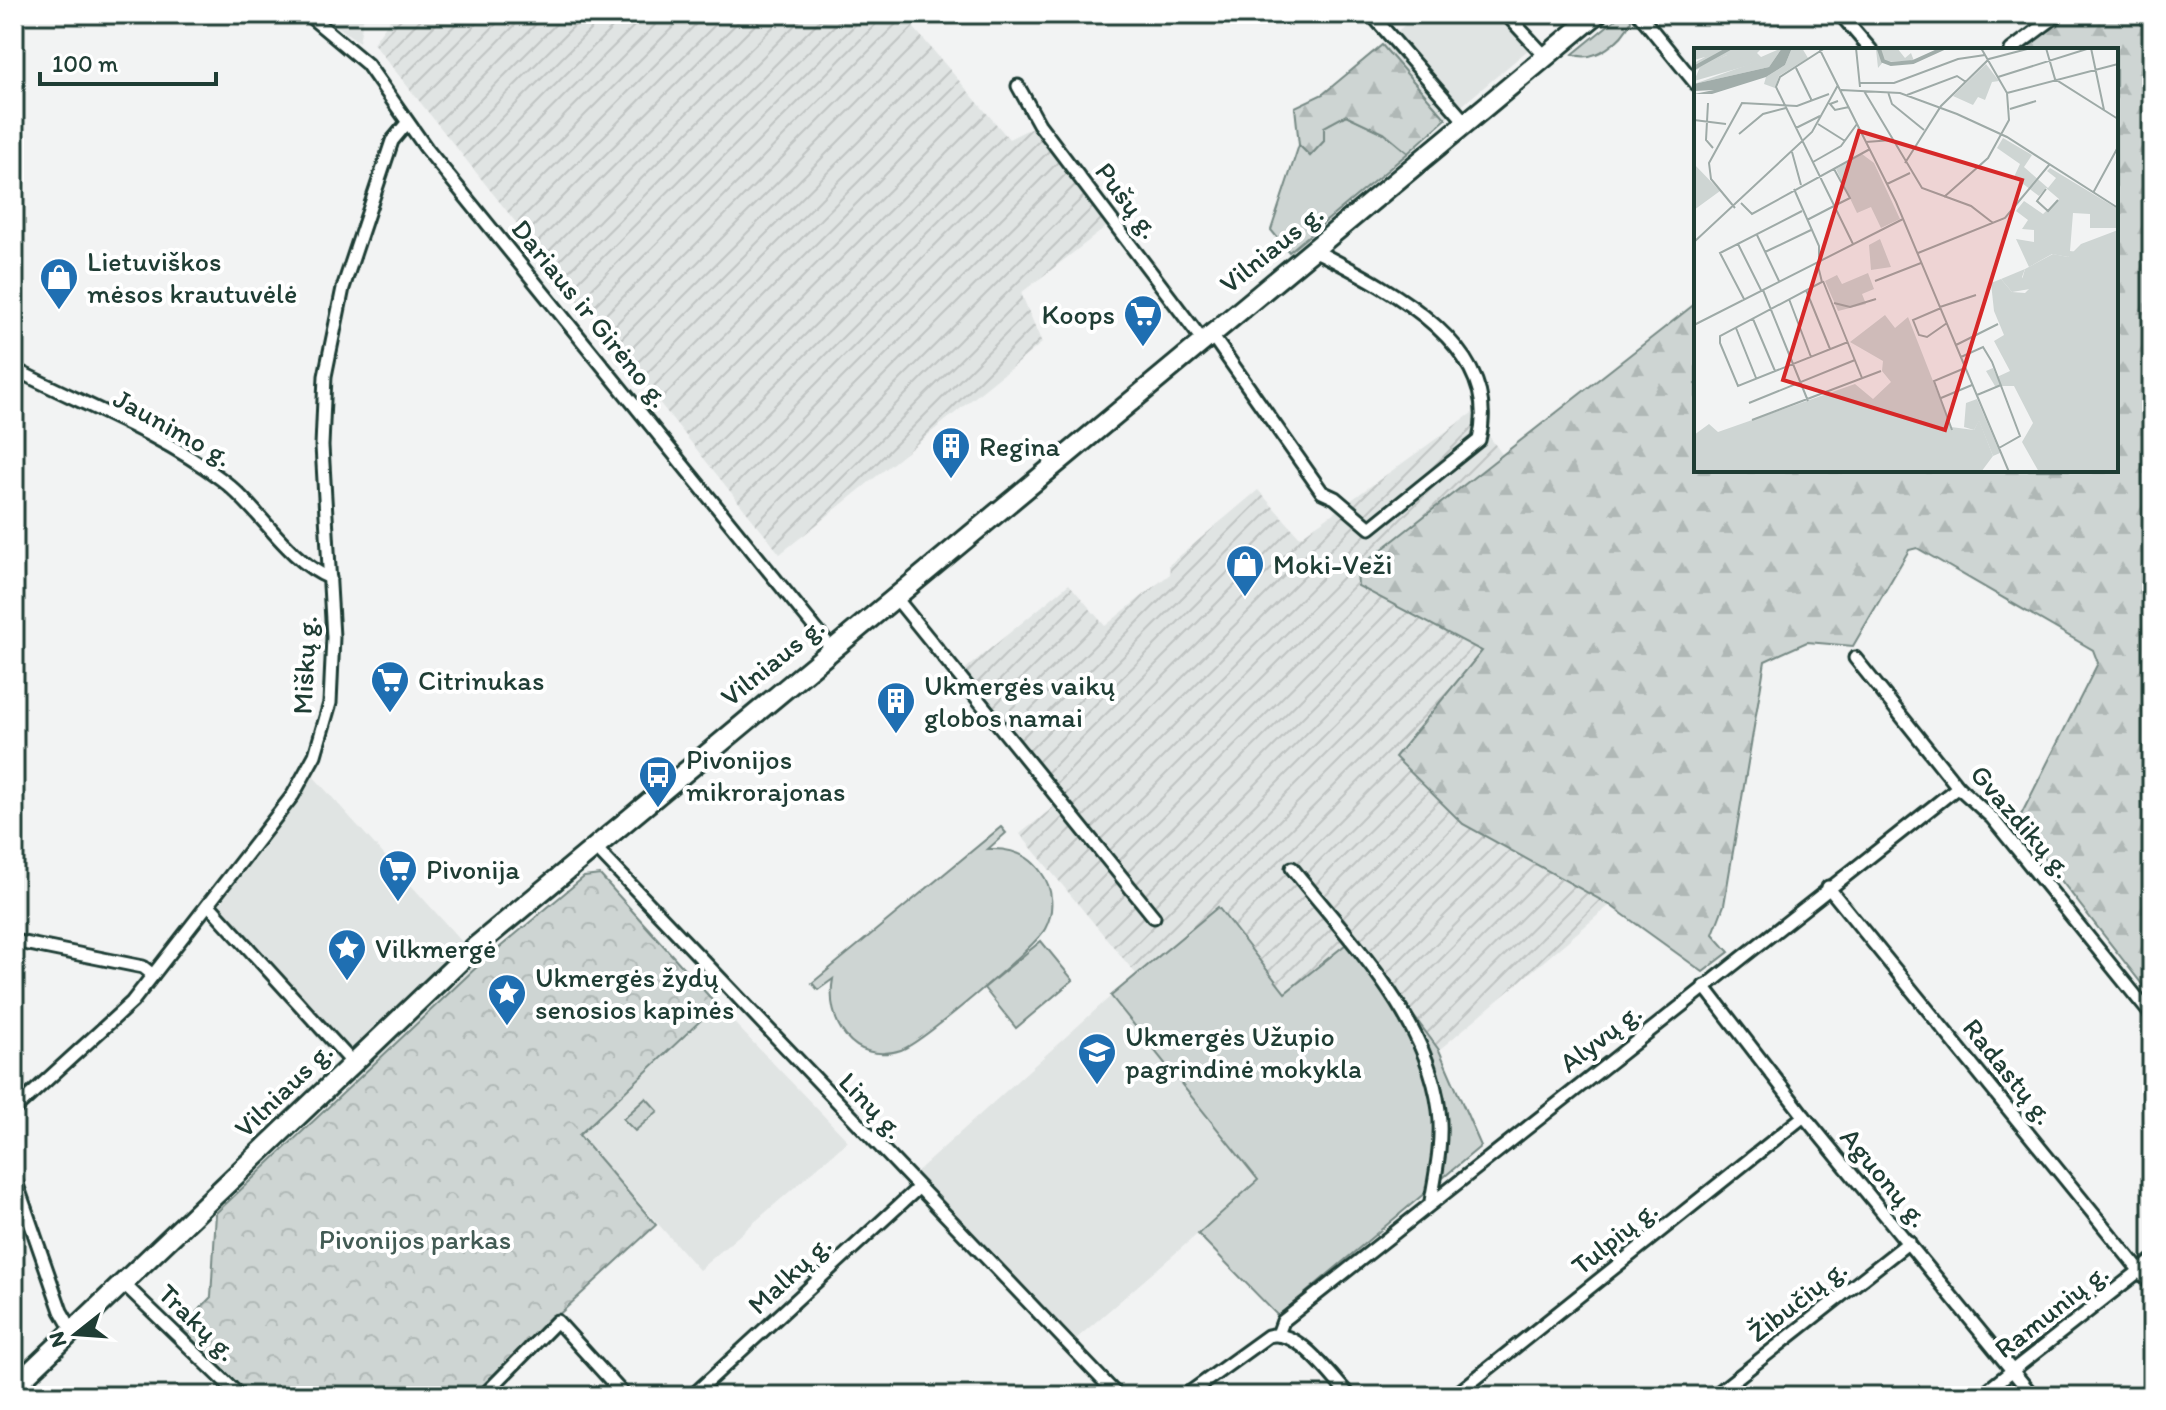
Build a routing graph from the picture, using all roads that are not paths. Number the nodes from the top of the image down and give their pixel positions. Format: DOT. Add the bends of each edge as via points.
graph roads {
  1 [pos="307,14"];
  2 [pos="1371,14"];
  3 [pos="1506,14"];
  4 [pos="1597,14"];
  5 [pos="1639,14"];
  6 [pos="1840,14"];
  7 [pos="2059,14"];
  8 [pos="1869,48"];
  9 [pos="2014,48"];
  10 [pos="1546,57"];
  11 [pos="1694,82"];
  12 [pos="1018,86"];
  13 [pos="407,123"];
  14 [pos="1467,124"];
  15 [pos="1314,250"];
  16 [pos="1207,337"];
  17 [pos="14,369"];
  18 [pos="330,578"];
  19 [pos="896,598"];
  20 [pos="832,649"];
  21 [pos="1855,658"];
  22 [pos="1958,787"];
  23 [pos="593,845"];
  24 [pos="1292,868"];
  25 [pos="1828,887"];
  26 [pos="209,905"];
  27 [pos="1154,917"];
  28 [pos="14,941"];
  29 [pos="153,975"];
  30 [pos="1704,986"];
  31 [pos="2152,1016"];
  32 [pos="352,1062"];
  33 [pos="14,1110"];
  34 [pos="1804,1116"];
  35 [pos="14,1176"];
  36 [pos="918,1188"];
  37 [pos="1431,1201"];
  38 [pos="1909,1242"];
  39 [pos="2152,1261"];
  40 [pos="2140,1271"];
  41 [pos="122,1282"];
  42 [pos="2152,1286"];
  43 [pos="72,1330"];
  44 [pos="1279,1332"];
  45 [pos="2013,1370"];
  46 [pos="14,1387"];
  47 [pos="240,1396"];
  48 [pos="483,1396"];
  49 [pos="625,1396"];
  50 [pos="692,1396"];
  51 [pos="1118,1396"];
  52 [pos="1185,1396"];
  53 [pos="1350,1396"];
  54 [pos="1454,1396"];
  55 [pos="1714,1396"];
  56 [pos="1980,1396"];
  57 [pos="2033,1396"];
  1 -- 13 [label="street, Dariaus ir Girėno g." via="356,52"];
  2 -- 14 [label="street"];
  3 -- 10 [label="street"];
  4 -- 10 [label="main road, Vilniaus g."];
  5 -- 11 [label="street"];
  6 -- 8 [label="street"];
  7 -- 9 [label="street"];
  10 -- 14 [label="main road, Vilniaus g."];
  12 -- 16 [label="street, Pušų g." via="1039,124"];
  13 -- 18 [label="street, Miškų g." via="392,141 330,341 322,446"];
  13 -- 20 [label="street, Dariaus ir Girėno g."];
  14 -- 15 [label="main road, Vilniaus g."];
  15 -- 16 [label="main road, Vilniaus g."];
  15 -- 16 [label="street, Pušų g." via="1378,283 1428,319 1472,368 1480,384 1484,419 1479,440 1370,528 1322,492"];
  16 -- 19 [label="main road, Vilniaus g."];
  17 -- 18 [label="street, Jaunimo g." via="223,480 305,565"];
  18 -- 26 [label="street, Miškų g." via="332,671 324,731 305,776"];
  19 -- 20 [label="main road, Vilniaus g."];
  19 -- 27 [label="street"];
  20 -- 23 [label="main road, Vilniaus g."];
  21 -- 22 [label="street, Gvazdikų g."];
  22 -- 25 [label="street, Alyvų g."];
  22 -- 31 [label="street, Gvazdikų g." via="1992,818"];
  23 -- 32 [label="main road, Vilniaus g."];
  23 -- 36 [label="street, Linų g."];
  24 -- 37 [label="street" via="1392,995 1425,1056 1439,1110"];
  25 -- 30 [label="street, Alyvų g."];
  25 -- 40 [label="street, Radastų g."];
  26 -- 29 [label="street, Miškų g."];
  26 -- 32 [label="street"];
  28 -- 29 [label="street" via="143,967"];
  29 -- 33 [label="street, Miškų g." via="94,1040"];
  30 -- 34 [label="street, Aguonų g."];
  30 -- 37 [label="street, Alyvų g."];
  32 -- 41 [label="main road, Vilniaus g."];
  34 -- 38 [label="street, Aguonų g."];
  34 -- 54 [label="street, Tulpių g."];
  35 -- 43 [label="street"];
  36 -- 50 [label="street, Malkų g."];
  36 -- 51 [label="street, Linų g."];
  37 -- 44 [label="street, Alyvų g." via="1283,1321"];
  38 -- 45 [label="street, Aguonų g."];
  38 -- 55 [label="street, Žibučių g."];
  39 -- 40 [label="street, Ramunių g."];
  40 -- 42 [label="street, Radastų g."];
  40 -- 45 [label="street, Ramunių g."];
  41 -- 43 [label="main road, Vilniaus g."];
  41 -- 47 [label="street, Trakų g."];
  43 -- 46 [label="main road, Vilniaus g."];
  44 -- 52 [label="street, Alyvų g."];
  44 -- 53 [label="street" via="1292,1337"];
  45 -- 56 [label="street, Ramunių g."];
  45 -- 57 [label="street, Aguonų g."];
  48 -- 49 [label="street" via="557,1321"];
}
